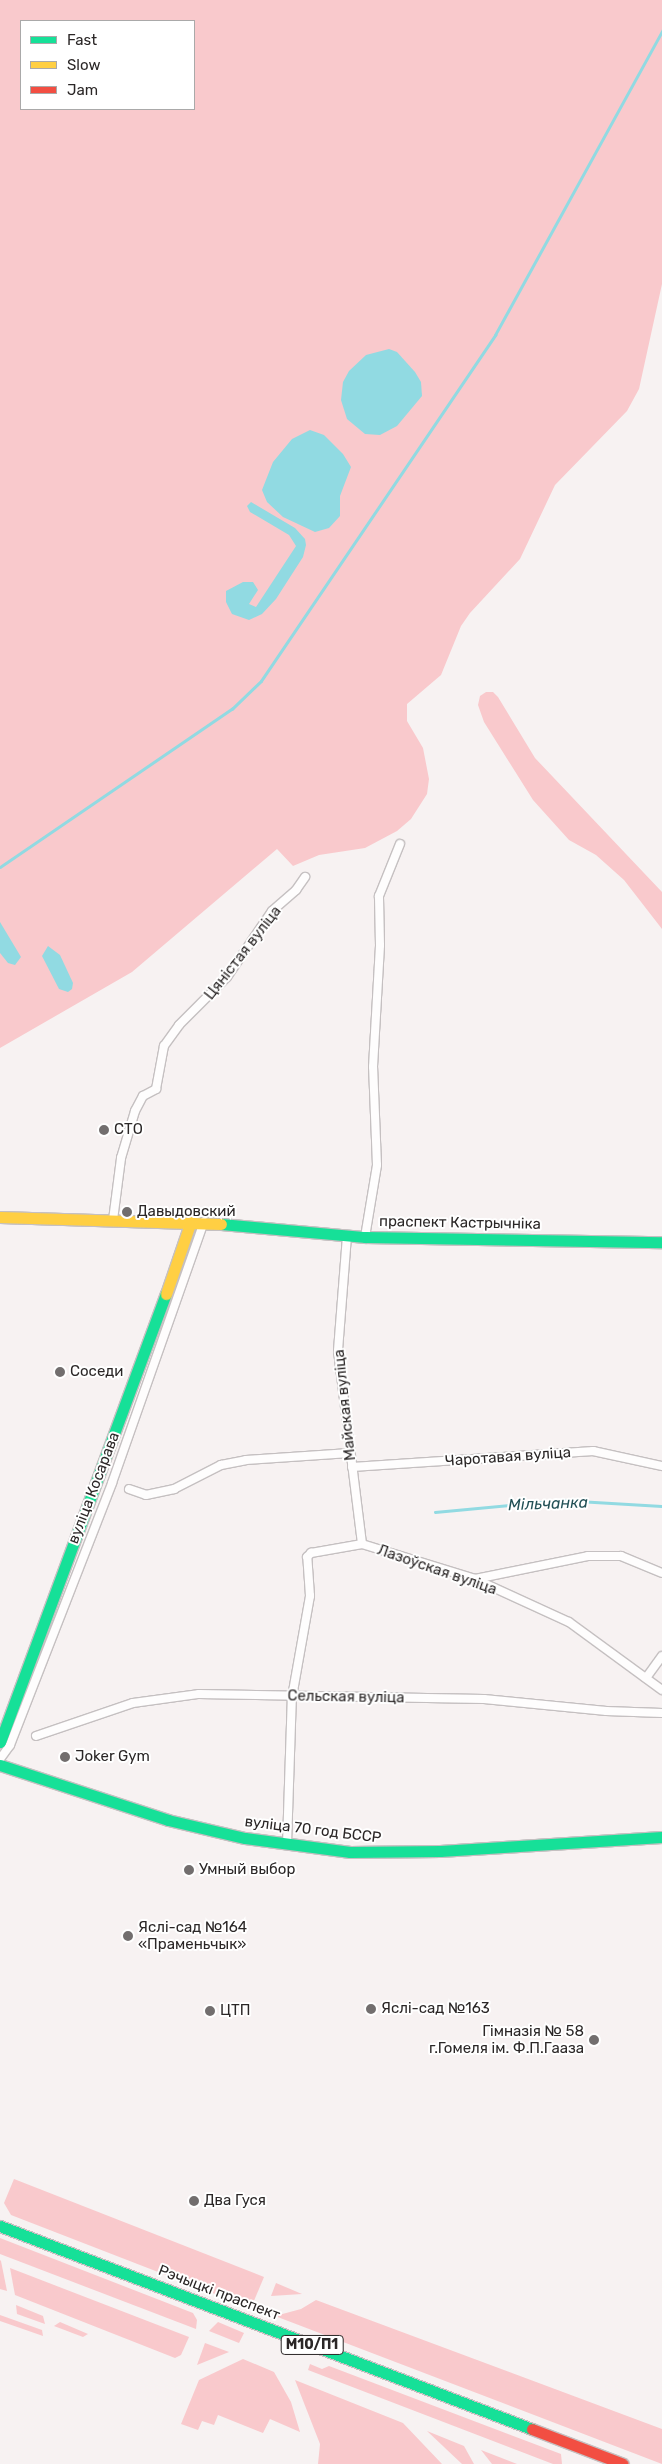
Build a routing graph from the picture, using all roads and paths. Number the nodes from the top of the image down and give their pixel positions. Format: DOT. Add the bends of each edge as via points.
graph roads {
  1 [pos="400,844"];
  2 [pos="305,877"];
  3 [pos="0,1217"];
  4 [pos="112,1220"];
  5 [pos="191,1221"];
  6 [pos="204,1222"];
  7 [pos="347,1236"];
  8 [pos="365,1237"];
  9 [pos="662,1242"];
  10 [pos="350,1454"];
  11 [pos="662,1466"];
  12 [pos="352,1467"];
  13 [pos="129,1489"];
  14 [pos="362,1544"];
  15 [pos="662,1573"];
  16 [pos="475,1579"];
  17 [pos="662,1656"];
  18 [pos="646,1678"];
  19 [pos="662,1690"];
  20 [pos="292,1697"];
  21 [pos="662,1713"];
  22 [pos="36,1736"];
  23 [pos="0,1742"];
  24 [pos="0,1759"];
  25 [pos="0,1765"];
  26 [pos="662,1837"];
  27 [pos="288,1844"];
  28 [pos="0,2226"];
  29 [pos="623,2464"];
  1 -- 8 [label="street" via="379,896 380,945 373,1067 377,1166"];
  2 -- 4 [label="street, Цяністая вуліца" via="296,890 272,911 227,977 179,1025 164,1046 156,1089 143,1096 135,1110 120,1158"];
  3 -- 4 [label="street"];
  4 -- 5 [label="street"];
  5 -- 6 [label="street, праспект Кастрычніка"];
  5 -- 23 [label="street, вуліца Косарава" via="138,1377"];
  6 -- 7 [label="street, праспект Кастрычніка"];
  6 -- 24 [label="street, вуліца Косарава" via="112,1482 10,1745"];
  7 -- 8 [label="street, праспект Кастрычніка"];
  7 -- 10 [label="street, Майская вуліца" via="338,1351"];
  8 -- 9 [label="street, праспект Кастрычніка"];
  10 -- 12 [label="street, Майская вуліца"];
  10 -- 13 [label="street" via="246,1460 221,1465 174,1489 146,1495"];
  11 -- 12 [label="street, Чаротавая вуліца" via="593,1451"];
  12 -- 14 [label="street, Майская вуліца"];
  14 -- 16 [label="street, Лазоўская вуліца"];
  14 -- 20 [label="street, Лазоўская вуліца" via="322,1550 307,1557 310,1596"];
  15 -- 16 [label="street" via="621,1556 588,1556"];
  16 -- 18 [label="street, Лазоўская вуліца" via="568,1622"];
  17 -- 18 [label="street"];
  18 -- 19 [label="street, Лазоўская вуліца"];
  20 -- 21 [label="street, Сельская вуліца" via="484,1699 606,1712"];
  20 -- 22 [label="street, Сельская вуліца" via="237,1693 149,1700"];
  20 -- 27 [label="street"];
  25 -- 27 [label="street, вуліца 70 год БССР" via="168,1820 245,1838"];
  26 -- 27 [label="street, вуліца 70 год БССР" via="386,1854"];
  28 -- 29 [label="street, Рэчыцкі праспект / М10/П1"];
}
